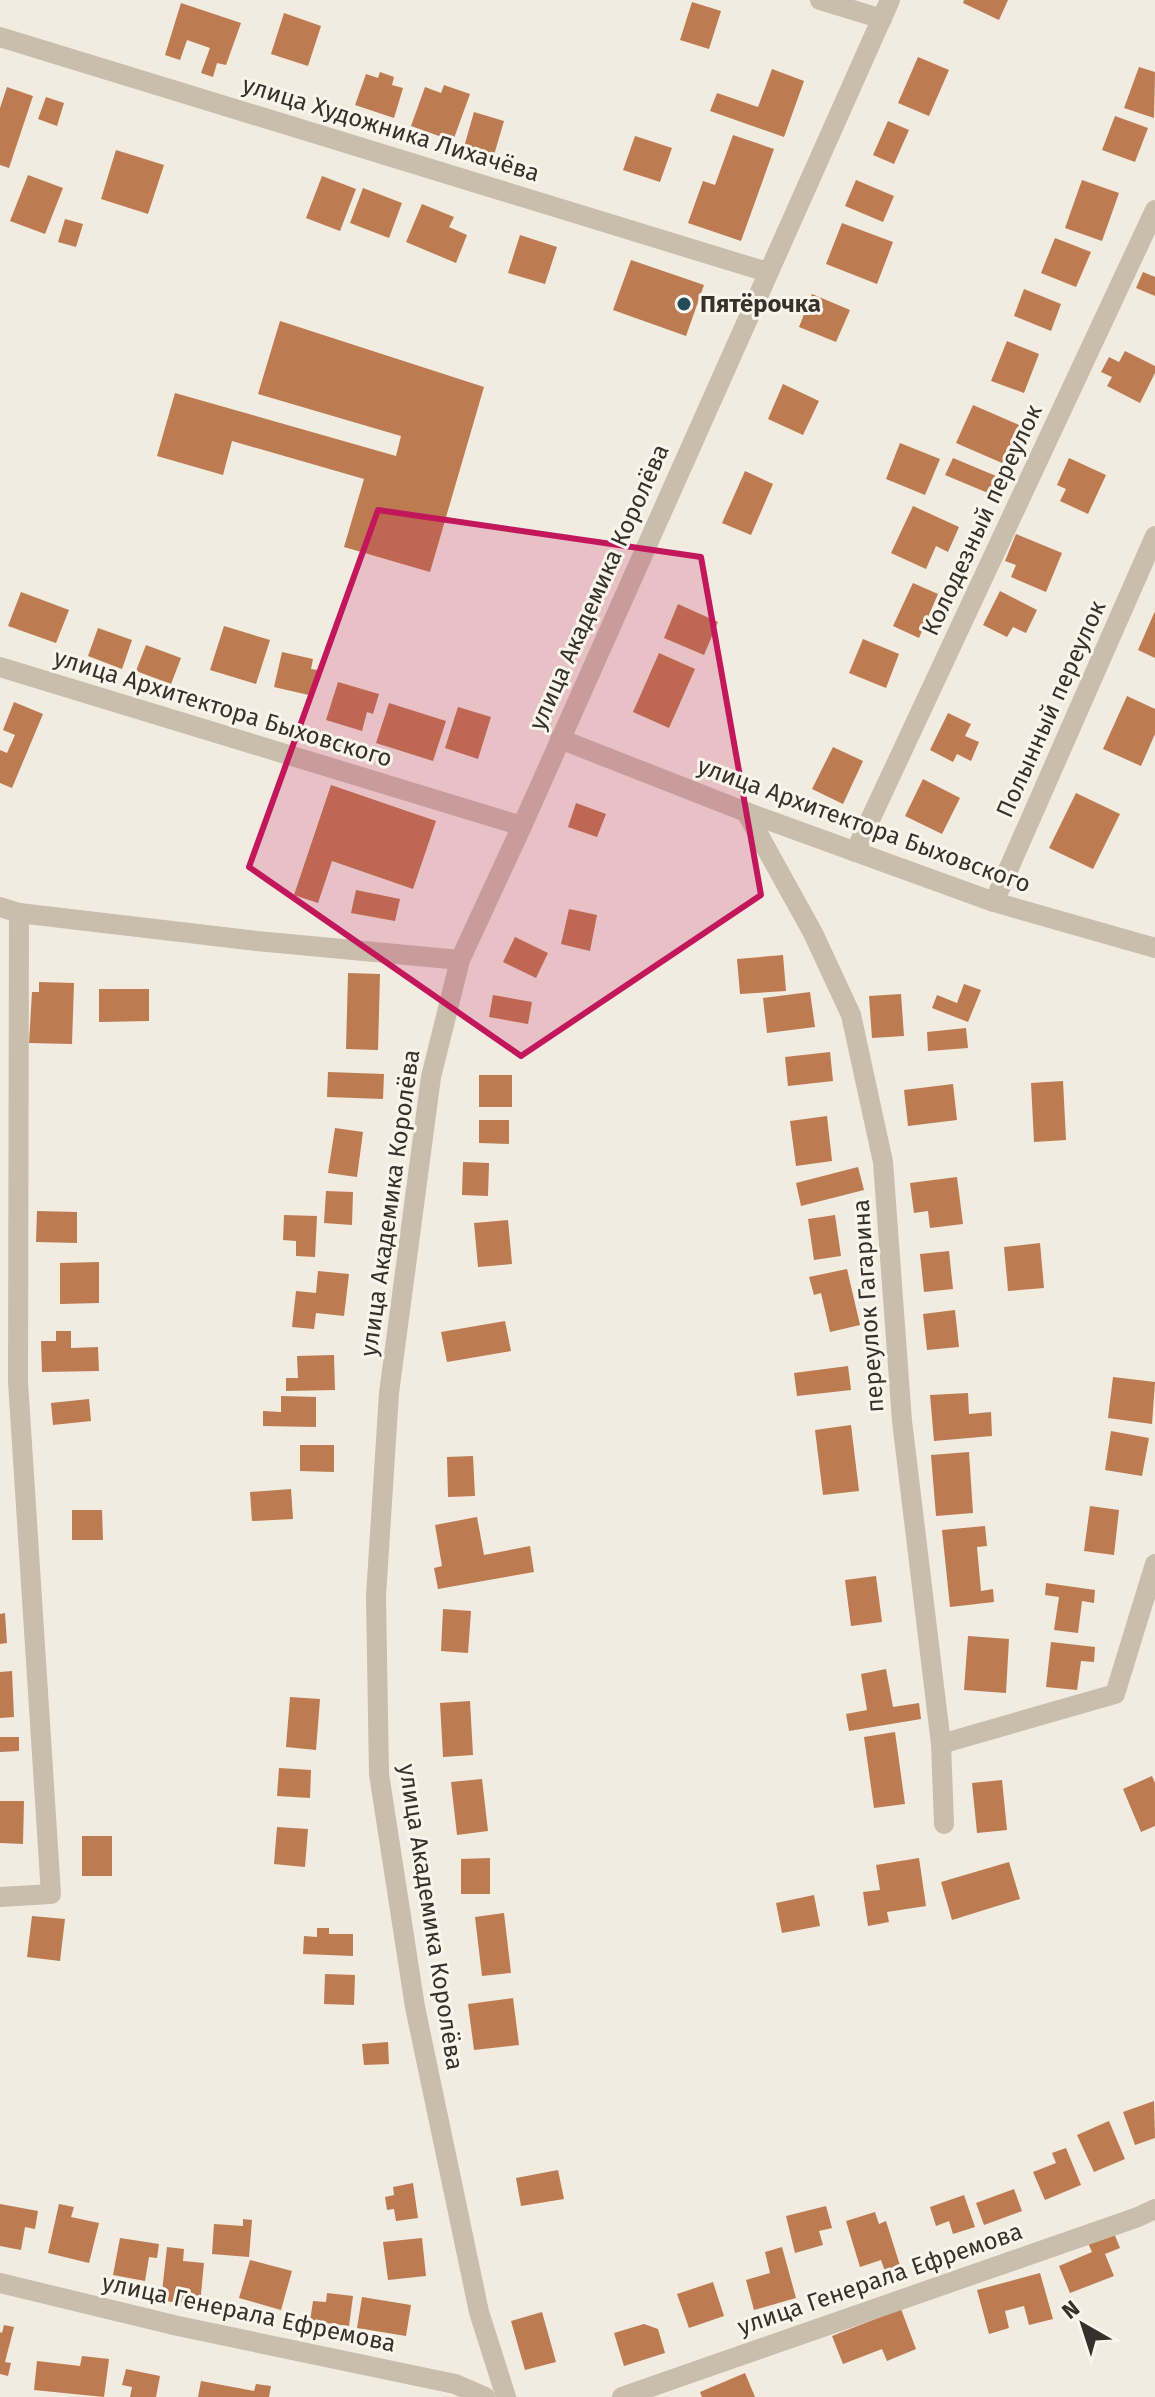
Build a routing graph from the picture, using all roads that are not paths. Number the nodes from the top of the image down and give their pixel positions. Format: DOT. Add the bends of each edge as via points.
graph roads {
  1 [pos="820,0"];
  2 [pos="886,9"];
  3 [pos="0,37"];
  4 [pos="1155,210"];
  5 [pos="767,272"];
  6 [pos="1155,536"];
  7 [pos="0,667"];
  8 [pos="560,739"];
  9 [pos="746,812"];
  10 [pos="522,826"];
  11 [pos="855,852"];
  12 [pos="994,902"];
  13 [pos="10,910"];
  14 [pos="1155,948"];
  15 [pos="460,960"];
  16 [pos="1155,1564"];
  17 [pos="941,1744"];
  18 [pos="944,1824"];
  19 [pos="0,1897"];
  20 [pos="1155,2209"];
  21 [pos="0,2283"];
  22 [pos="485,2397"];
  23 [pos="506,2397"];
  24 [pos="622,2397"];
  1 -- 2 [label="street"];
  2 -- 5 [label="street, улица Академика Королёва"];
  3 -- 5 [label="street, улица Художника Лихачёва"];
  4 -- 11 [label="street, Колодезный переулок"];
  5 -- 8 [label="street, улица Академика Королёва"];
  6 -- 12 [label="street, Полынный переулок"];
  7 -- 10 [label="street, улица Архитектора Быховского"];
  8 -- 9 [label="street, улица Архитектора Быховского"];
  8 -- 10 [label="street, улица Академика Королёва"];
  9 -- 11 [label="street, улица Архитектора Быховского"];
  9 -- 17 [label="street, переулок Гагарина" via="851,1015 883,1162 902,1421"];
  10 -- 15 [label="street, улица Академика Королёва"];
  11 -- 12 [label="street, улица Архитектора Быховского"];
  12 -- 14 [label="street, улица Архитектора Быховского"];
  13 -- 15 [label="street"];
  13 -- 19 [label="street" via="18,1382 51,1894"];
  15 -- 23 [label="street, улица Академика Королёва" via="431,1077 389,1393 376,1596 379,1774 415,2007 479,2312"];
  16 -- 17 [label="street" via="1115,1694"];
  17 -- 18 [label="street, переулок Гагарина"];
  20 -- 24 [label="street, улица Генерала Ефремова"];
  21 -- 22 [label="street, улица Генерала Ефремова" via="455,2384"];
}
